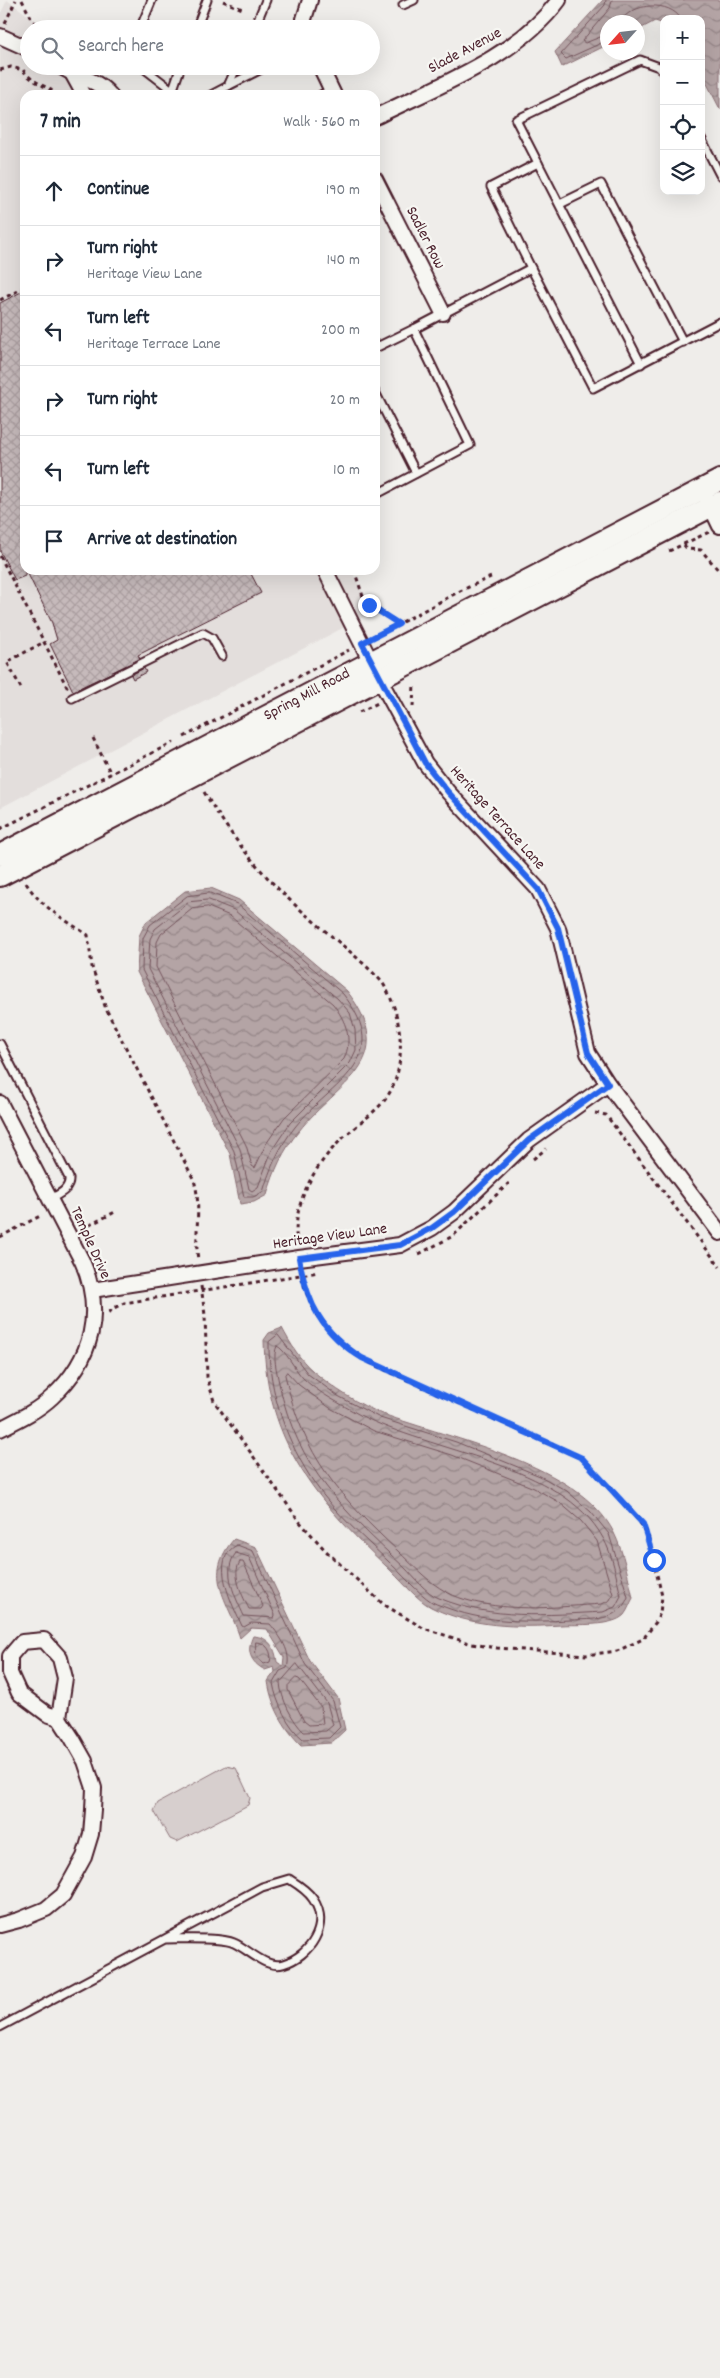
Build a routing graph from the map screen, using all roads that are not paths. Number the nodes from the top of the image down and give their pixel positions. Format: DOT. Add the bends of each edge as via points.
graph roads {
  1 [pos="152,0"];
  2 [pos="207,0"];
  3 [pos="266,0"];
  4 [pos="310,0"];
  5 [pos="414,0"];
  6 [pos="559,0"];
  7 [pos="403,5"];
  8 [pos="144,20"];
  9 [pos="199,20"];
  10 [pos="258,20"];
  11 [pos="304,20"];
  12 [pos="2,31"];
  13 [pos="20,43"];
  14 [pos="660,68"];
  15 [pos="73,75"];
  16 [pos="151,75"];
  17 [pos="178,75"];
  18 [pos="233,75"];
  19 [pos="249,75"];
  20 [pos="323,75"];
  21 [pos="228,86"];
  22 [pos="81,90"];
  23 [pos="106,90"];
  24 [pos="168,90"];
  25 [pos="172,90"];
  26 [pos="220,90"];
  27 [pos="328,90"];
  28 [pos="380,114"];
  29 [pos="705,146"];
  30 [pos="538,163"];
  31 [pos="720,175"];
  32 [pos="380,189"];
  33 [pos="560,204"];
  34 [pos="531,268"];
  35 [pos="443,313"];
  36 [pos="720,322"];
  37 [pos="414,329"];
  38 [pos="683,342"];
  39 [pos="380,346"];
  40 [pos="641,364"];
  41 [pos="380,402"];
  42 [pos="416,473"];
  43 [pos="720,480"];
  44 [pos="380,492"];
  45 [pos="711,499"];
  46 [pos="720,526"];
  47 [pos="329,575"];
  48 [pos="222,656"];
  49 [pos="371,661"];
  50 [pos="380,680"];
  51 [pos="70,695"];
  52 [pos="0,855"];
  53 [pos="0,876"];
  54 [pos="0,1044"];
  55 [pos="608,1084"];
  56 [pos="0,1103"];
  57 [pos="50,1199"];
  58 [pos="720,1232"];
  59 [pos="92,1290"];
  60 [pos="0,1429"];
  61 [pos="59,1718"];
  62 [pos="0,1924"];
  63 [pos="166,1939"];
  64 [pos="0,2027"];
  1 -- 8 [label="lane"];
  2 -- 9 [label="lane"];
  3 -- 10 [label="lane"];
  4 -- 11 [label="street"];
  5 -- 7 [label="lane"];
  6 -- 28 [label="street, Slade Avenue" via="541,22 510,47"];
  12 -- 13 [label="street"];
  14 -- 30 [label="lane" via="640,60 516,120"];
  15 -- 22 [label="street"];
  15 -- 23 [label="street" via="92,79"];
  16 -- 24 [label="lane"];
  17 -- 25 [label="lane"];
  18 -- 21 [label="lane"];
  19 -- 21 [label="lane"];
  20 -- 27 [label="street"];
  21 -- 26 [label="lane"];
  29 -- 31 [label="lane"];
  30 -- 33 [label="lane"];
  30 -- 34 [label="lane" via="491,187"];
  32 -- 35 [label="street, Sadler Row"];
  33 -- 38 [label="lane" via="602,184"];
  33 -- 40 [label="lane"];
  34 -- 35 [label="lane"];
  34 -- 40 [label="lane" via="593,388"];
  35 -- 37 [label="lane"];
  36 -- 38 [label="lane"];
  37 -- 39 [label="lane"];
  37 -- 42 [label="lane" via="470,445"];
  38 -- 40 [label="lane"];
  41 -- 42 [label="lane"];
  42 -- 44 [label="lane"];
  43 -- 45 [label="street, Spring Mill Road"];
  45 -- 46 [label="street"];
  45 -- 49 [label="street, Spring Mill Road"];
  45 -- 50 [label="street, Spring Mill Road"];
  47 -- 49 [label="street, Heritage Terrace Lane"];
  48 -- 51 [label="lane" via="212,638 203,633"];
  49 -- 50 [label="street, Heritage Terrace Lane"];
  49 -- 52 [label="street, Spring Mill Road"];
  50 -- 53 [label="street, Spring Mill Road"];
  50 -- 55 [label="street, Heritage Terrace Lane" via="414,744 436,777 538,889 558,928 588,1053"];
  54 -- 57 [label="lane" via="69,1178 66,1190"];
  55 -- 58 [label="street, Heritage Terrace Lane"];
  55 -- 59 [label="street, Heritage View Lane" via="529,1140 454,1212 400,1245"];
  56 -- 57 [label="street, Temple Drive"];
  57 -- 59 [label="street, Temple Drive" via="91,1280"];
  59 -- 60 [label="street, Temple Drive" via="93,1325 89,1344 67,1381 51,1398"];
  61 -- 61 [label="street" via="64,1678 60,1658 44,1640 22,1642 10,1656 10,1673 19,1693 47,1714"];
  61 -- 62 [label="street" via="85,1761 94,1788 91,1834 84,1857 63,1895 19,1920"];
  63 -- 63 [label="lane" via="262,1886 289,1879 313,1898 319,1914 318,1934 309,1947 280,1965 261,1959 233,1942"];
  63 -- 64 [label="lane"];
}
